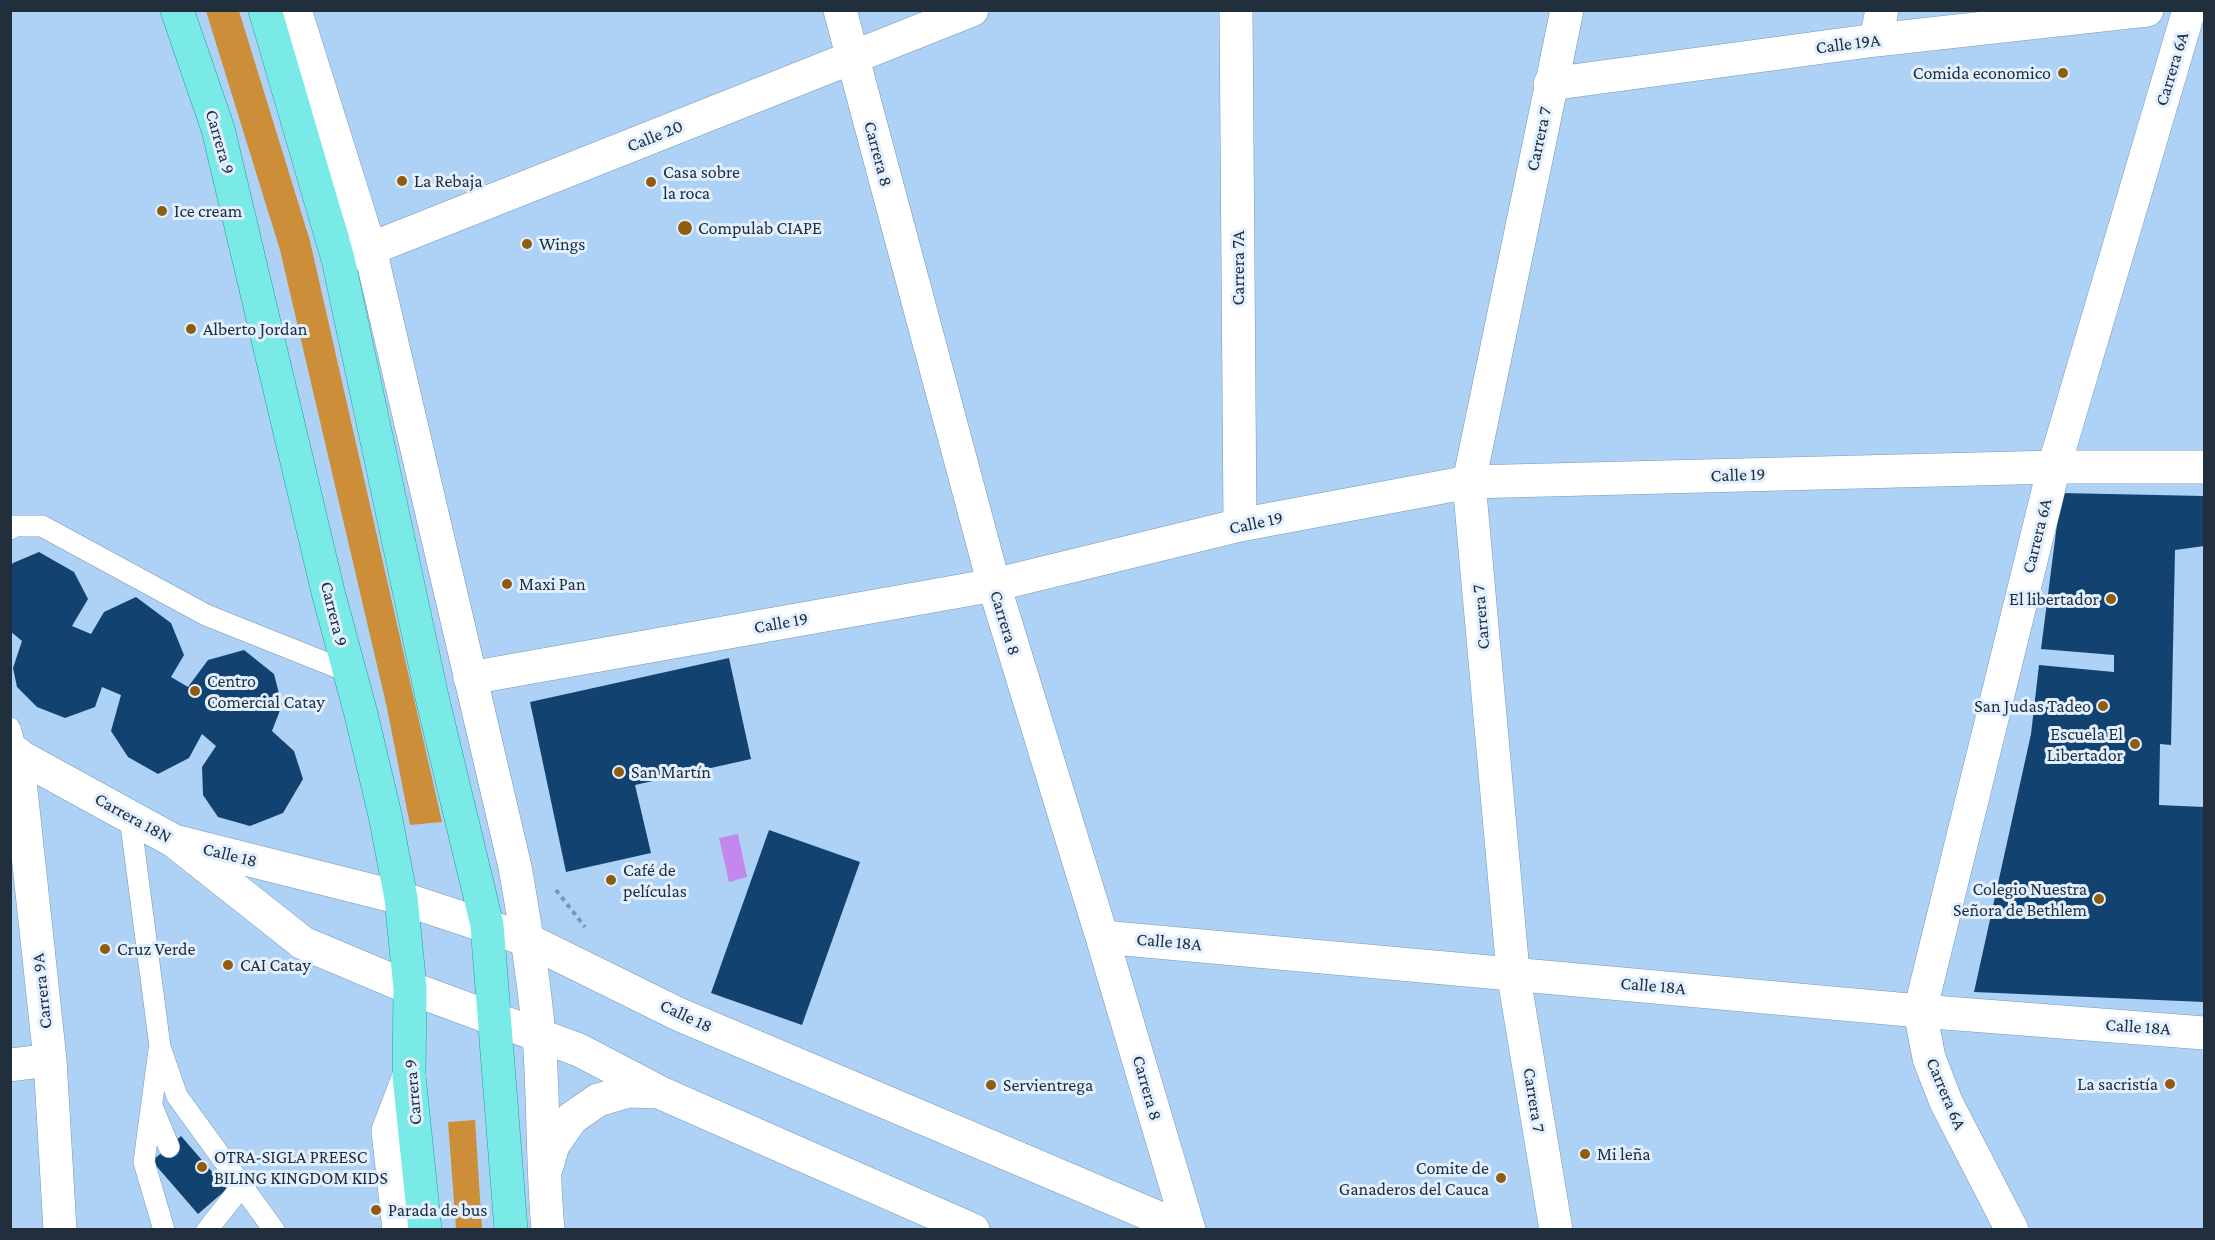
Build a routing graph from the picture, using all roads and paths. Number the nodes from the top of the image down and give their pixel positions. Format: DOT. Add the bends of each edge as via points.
graph roads {
  1 [pos="177,10"];
  2 [pos="265,10"];
  3 [pos="295,10"];
  4 [pos="840,10"];
  5 [pos="972,10"];
  6 [pos="1236,10"];
  7 [pos="1567,10"];
  8 [pos="2147,10"];
  9 [pos="2189,10"];
  10 [pos="1879,25"];
  11 [pos="853,58"];
  12 [pos="1550,84"];
  13 [pos="370,249"];
  14 [pos="338,258"];
  15 [pos="2054,467"];
  16 [pos="2205,467"];
  17 [pos="1469,482"];
  18 [pos="1240,525"];
  19 [pos="10,529"];
  20 [pos="994,585"];
  21 [pos="349,672"];
  22 [pos="470,678"];
  23 [pos="13,744"];
  24 [pos="130,817"];
  25 [pos="174,841"];
  26 [pos="401,898"];
  27 [pos="487,925"];
  28 [pos="1102,937"];
  29 [pos="528,940"];
  30 [pos="1514,972"];
  31 [pos="410,988"];
  32 [pos="1920,1011"];
  33 [pos="496,1019"];
  34 [pos="2205,1032"];
  35 [pos="539,1035"];
  36 [pos="160,1047"];
  37 [pos="50,1060"];
  38 [pos="10,1065"];
  39 [pos="409,1076"];
  40 [pos="661,1093"];
  41 [pos="150,1102"];
  42 [pos="169,1147"];
  43 [pos="543,1180"];
  44 [pos="242,1186"];
  45 [pos="213,1221"];
  46 [pos="60,1230"];
  47 [pos="164,1230"];
  48 [pos="274,1230"];
  49 [pos="399,1230"];
  50 [pos="425,1230"];
  51 [pos="511,1230"];
  52 [pos="548,1230"];
  53 [pos="973,1230"];
  54 [pos="1188,1230"];
  55 [pos="1556,1230"];
  56 [pos="2012,1230"];
  1 -- 21 [label="main road, Carrera 9" via="218,129"];
  2 -- 14 [label="main road"];
  3 -- 13 [label="street"];
  4 -- 11 [label="street, Carrera 8"];
  5 -- 11 [label="street, Calle 20"];
  6 -- 18 [label="street, Carrera 7A"];
  7 -- 12 [label="street, Carrera 7"];
  8 -- 10 [label="street, Calle 19A"];
  9 -- 15 [label="street, Carrera 6A"];
  10 -- 12 [label="street, Calle 19A"];
  11 -- 13 [label="street, Calle 20"];
  11 -- 20 [label="street, Carrera 8"];
  12 -- 17 [label="street, Carrera 7"];
  13 -- 14 [label="street, Calle 20"];
  13 -- 22 [label="street"];
  14 -- 27 [label="main road" via="432,697"];
  15 -- 16 [label="street, Calle 19"];
  15 -- 17 [label="street, Calle 19"];
  15 -- 32 [label="street, Carrera 6A"];
  17 -- 18 [label="street, Calle 19"];
  17 -- 30 [label="street, Carrera 7"];
  18 -- 20 [label="street, Calle 19"];
  19 -- 21 [label="lane" via="42,526 206,615"];
  20 -- 22 [label="street, Calle 19"];
  20 -- 28 [label="street, Carrera 8"];
  21 -- 26 [label="main road, Carrera 9" via="385,815"];
  22 -- 29 [label="street" via="515,867"];
  23 -- 24 [label="street, Carrera 18N"];
  23 -- 37 [label="street, Carrera 9A"];
  24 -- 25 [label="street, Carrera 18N"];
  24 -- 36 [label="lane"];
  25 -- 26 [label="street, Calle 18"];
  25 -- 31 [label="street, Carrera 18N" via="303,943"];
  26 -- 27 [label="street, Calle 18"];
  26 -- 31 [label="main road, Carrera 9"];
  27 -- 29 [label="street, Calle 18"];
  27 -- 33 [label="main road"];
  28 -- 30 [label="street, Calle 18A"];
  28 -- 54 [label="street, Carrera 8"];
  29 -- 35 [label="street"];
  29 -- 54 [label="street, Calle 18" via="678,1014"];
  30 -- 32 [label="street, Calle 18A"];
  30 -- 55 [label="street, Carrera 7"];
  31 -- 33 [label="street"];
  31 -- 39 [label="main road, Carrera 9"];
  32 -- 34 [label="street, Calle 18A"];
  32 -- 56 [label="street, Carrera 6A" via="1929,1058 1946,1102"];
  33 -- 35 [label="street"];
  33 -- 51 [label="main road"];
  35 -- 40 [label="street" via="579,1050"];
  35 -- 43 [label="street"];
  36 -- 41 [label="lane"];
  36 -- 44 [label="lane" via="177,1096"];
  37 -- 38 [label="street"];
  37 -- 46 [label="street, Carrera 9A"];
  39 -- 49 [label="street" via="388,1131"];
  39 -- 50 [label="main road, Carrera 9"];
  40 -- 43 [label="street" via="629,1091 598,1100 572,1118 553,1145"];
  40 -- 53 [label="street"];
  41 -- 42 [label="lane"];
  41 -- 47 [label="lane" via="144,1162"];
  43 -- 52 [label="street"];
  44 -- 45 [label="lane"];
  44 -- 48 [label="lane"];
}
